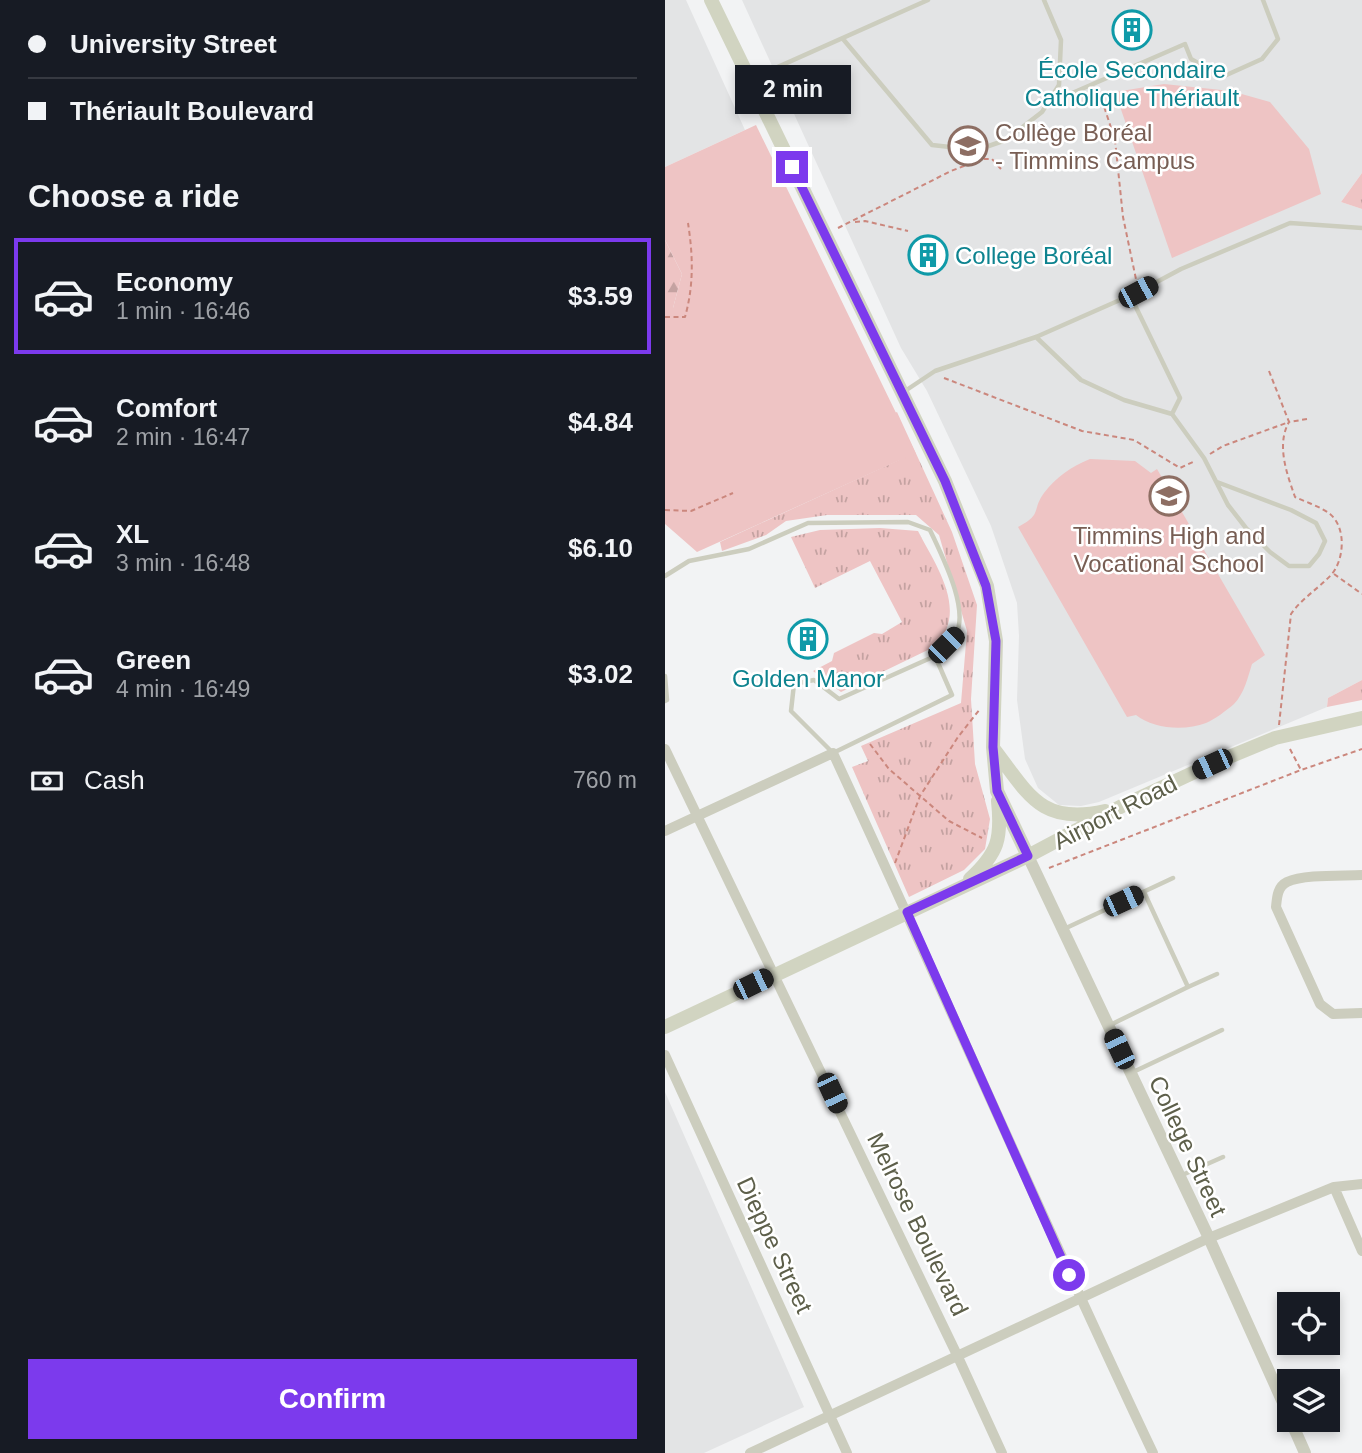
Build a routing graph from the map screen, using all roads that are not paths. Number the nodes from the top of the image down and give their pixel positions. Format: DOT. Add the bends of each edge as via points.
graph roads {
  1 [pos="711,0"];
  2 [pos="928,0"];
  3 [pos="1044,0"];
  4 [pos="1263,0"];
  5 [pos="842,39"];
  6 [pos="749,80"];
  7 [pos="1047,104"];
  8 [pos="1362,228"];
  9 [pos="1130,295"];
  10 [pos="1036,337"];
  11 [pos="902,393"];
  12 [pos="1173,414"];
  13 [pos="1217,482"];
  14 [pos="665,576"];
  15 [pos="935,656"];
  16 [pos="665,676"];
  17 [pos="665,701"];
  18 [pos="1362,718"];
  19 [pos="993,747"];
  20 [pos="665,749"];
  21 [pos="833,753"];
  22 [pos="997,791"];
  23 [pos="1122,806"];
  24 [pos="698,816"];
  25 [pos="665,831"];
  26 [pos="1028,856"];
  27 [pos="1362,875"];
  28 [pos="1173,878"];
  29 [pos="958,889"];
  30 [pos="1144,891"];
  31 [pos="907,912"];
  32 [pos="1063,930"];
  33 [pos="775,974"];
  34 [pos="1217,974"];
  35 [pos="1188,987"];
  36 [pos="1362,1013"];
  37 [pos="1108,1026"];
  38 [pos="665,1027"];
  39 [pos="1222,1030"];
  40 [pos="665,1055"];
  41 [pos="1131,1073"];
  42 [pos="1223,1157"];
  43 [pos="1179,1176"];
  44 [pos="1362,1184"];
  45 [pos="1334,1187"];
  46 [pos="1209,1238"];
  47 [pos="1362,1251"];
  48 [pos="1080,1299"];
  49 [pos="958,1357"];
  50 [pos="1277,1390"];
  51 [pos="830,1416"];
  52 [pos="1296,1432"];
  53 [pos="750,1453"];
  54 [pos="847,1453"];
  55 [pos="1002,1453"];
  56 [pos="1153,1453"];
  57 [pos="1305,1453"];
  1 -- 6 [label="main road"];
  2 -- 5 [label="lane"];
  3 -- 7 [label="lane" via="1061,40 1059,85"];
  4 -- 7 [label="lane" via="1277,39 1262,59 1222,77 1191,59 1185,44"];
  5 -- 6 [label="lane"];
  5 -- 7 [label="lane" via="932,145 970,150 1006,140"];
  6 -- 11 [label="main road"];
  8 -- 9 [label="lane" via="1290,223"];
  9 -- 10 [label="lane"];
  9 -- 12 [label="lane" via="1180,398"];
  10 -- 11 [label="lane" via="935,371"];
  10 -- 12 [label="lane" via="1081,380 1124,400"];
  11 -- 19 [label="main road" via="945,481 986,586 996,641"];
  12 -- 13 [label="lane"];
  13 -- 13 [label="lane" via="1228,505 1270,552 1289,566 1309,566 1319,554 1325,541 1316,523"];
  14 -- 15 [label="lane" via="689,561 749,549 808,523 908,522 930,530 960,605 956,634"];
  15 -- 21 [label="lane" via="952,695"];
  15 -- 21 [label="lane" via="839,699 814,680 794,684 791,711"];
  16 -- 17 [label="lane"];
  18 -- 23 [label="main road, Airport Road" via="1283,736"];
  19 -- 22 [label="main road"];
  19 -- 23 [label="main road" via="1044,808 1069,815"];
  20 -- 24 [label="street, Melrose Boulevard"];
  21 -- 24 [label="street"];
  21 -- 31 [label="street"];
  22 -- 26 [label="main road"];
  22 -- 29 [label="main road" via="998,846"];
  23 -- 26 [label="main road, Airport Road"];
  24 -- 25 [label="street"];
  24 -- 33 [label="street, Melrose Boulevard"];
  26 -- 29 [label="main road, Airport Road"];
  26 -- 32 [label="street, College Street"];
  27 -- 36 [label="street" via="1287,882 1277,895 1276,907 1320,1004 1333,1014"];
  28 -- 30 [label="lane"];
  29 -- 31 [label="main road, Airport Road"];
  30 -- 32 [label="lane"];
  30 -- 35 [label="lane"];
  31 -- 33 [label="main road, Airport Road"];
  31 -- 48 [label="street"];
  32 -- 37 [label="street, College Street"];
  33 -- 38 [label="main road, Airport Road"];
  33 -- 49 [label="street, Melrose Boulevard"];
  34 -- 35 [label="lane"];
  35 -- 37 [label="lane"];
  37 -- 41 [label="street, College Street"];
  39 -- 41 [label="lane"];
  40 -- 51 [label="street, Dieppe Street"];
  41 -- 43 [label="street, College Street"];
  42 -- 43 [label="lane"];
  43 -- 46 [label="street, College Street"];
  44 -- 45 [label="street"];
  45 -- 46 [label="street"];
  45 -- 47 [label="street"];
  46 -- 48 [label="street"];
  46 -- 50 [label="street, College Street"];
  48 -- 49 [label="street"];
  48 -- 56 [label="street"];
  49 -- 51 [label="street"];
  49 -- 55 [label="street, Melrose Boulevard"];
  51 -- 53 [label="street"];
  51 -- 54 [label="street, Dieppe Street"];
  52 -- 57 [label="street, College Street"];
}
